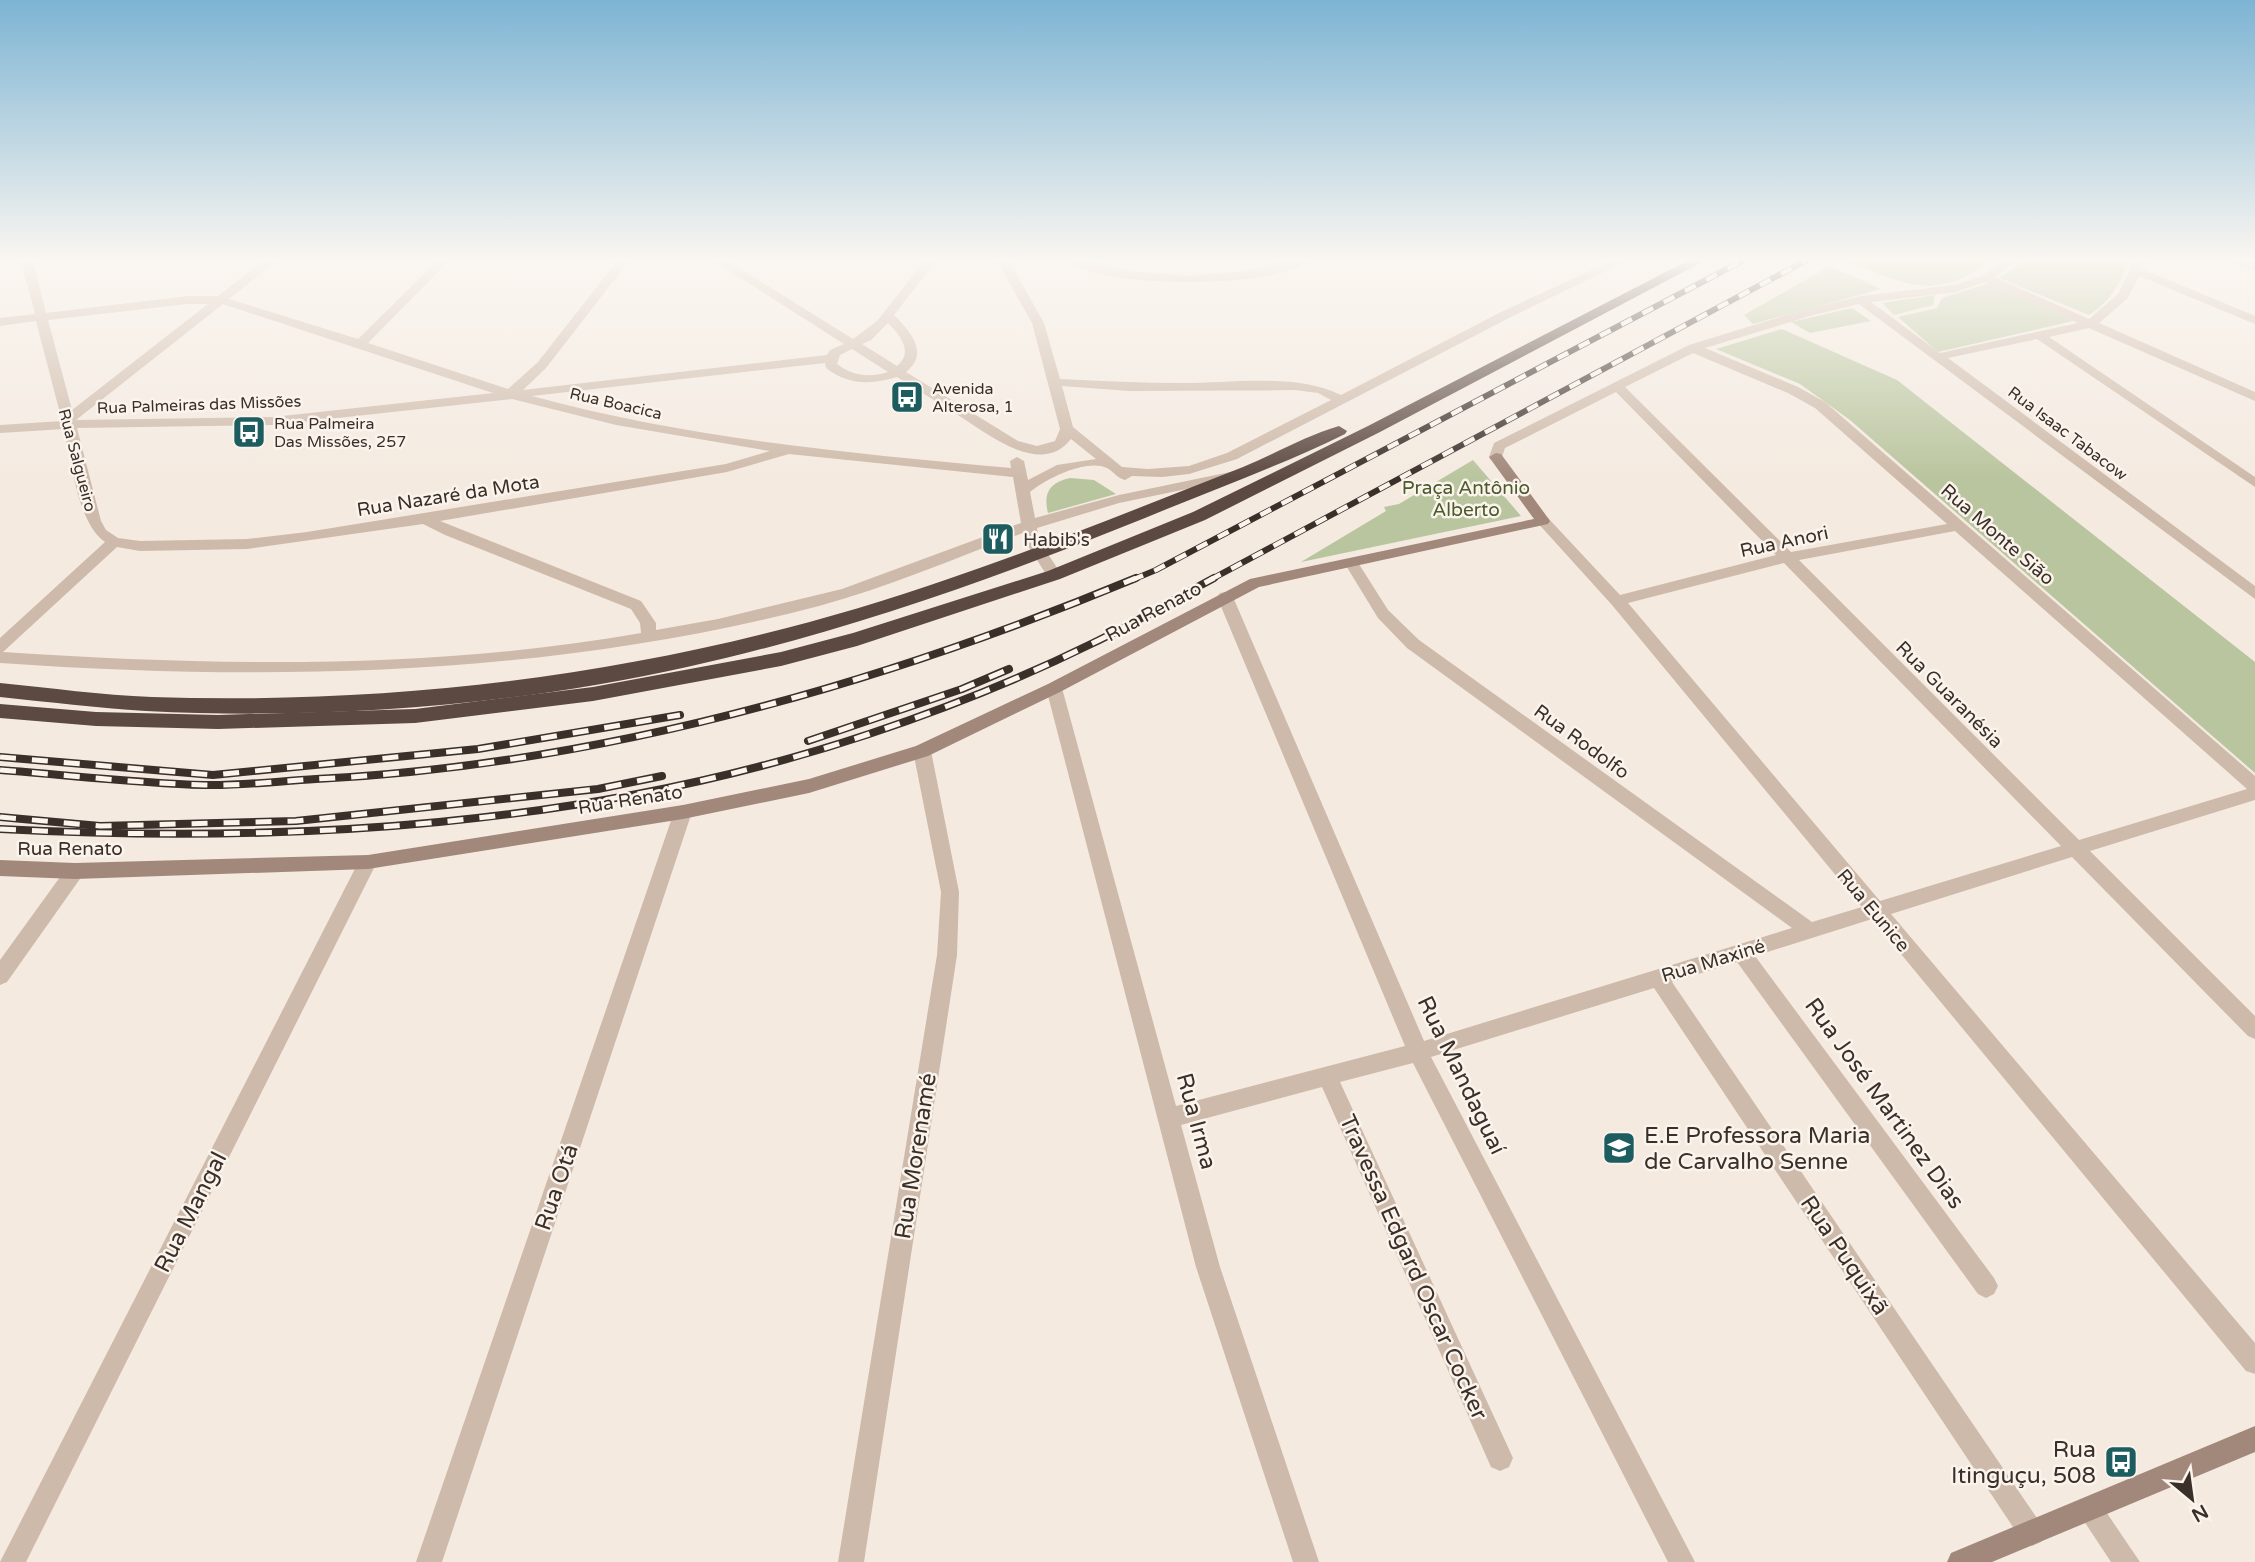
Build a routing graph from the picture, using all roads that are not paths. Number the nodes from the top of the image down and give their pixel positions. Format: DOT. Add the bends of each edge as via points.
graph roads {
  1 [pos="45,334"];
  2 [pos="179,334"];
  3 [pos="328,334"];
  4 [pos="370,334"];
  5 [pos="566,334"];
  6 [pos="839,334"];
  7 [pos="870,334"];
  8 [pos="906,334"];
  9 [pos="1041,334"];
  10 [pos="1469,334"];
  11 [pos="1529,334"];
  12 [pos="1556,334"];
  13 [pos="1739,334"];
  14 [pos="1906,334"];
  15 [pos="2044,334"];
  16 [pos="2113,334"];
  17 [pos="2039,335"];
  18 [pos="854,343"];
  19 [pos="360,344"];
  20 [pos="1693,348"];
  21 [pos="1937,357"];
  22 [pos="831,358"];
  23 [pos="901,372"];
  24 [pos="1053,382"];
  25 [pos="1617,386"];
  26 [pos="510,395"];
  27 [pos="2255,397"];
  28 [pos="1342,400"];
  29 [pos="68,423"];
  30 [pos="0,429"];
  31 [pos="1067,429"];
  32 [pos="1013,444"];
  33 [pos="784,451"];
  34 [pos="1113,467"];
  35 [pos="1017,473"];
  36 [pos="1238,474"];
  37 [pos="2255,484"];
  38 [pos="1022,492"];
  39 [pos="1146,492"];
  40 [pos="1160,505"];
  41 [pos="425,519"];
  42 [pos="1543,520"];
  43 [pos="1029,526"];
  44 [pos="1960,526"];
  45 [pos="114,542"];
  46 [pos="1040,554"];
  47 [pos="1105,554"];
  48 [pos="1785,558"];
  49 [pos="1352,564"];
  50 [pos="1054,575"];
  51 [pos="2255,594"];
  52 [pos="1225,597"];
  53 [pos="1617,601"];
  54 [pos="649,637"];
  55 [pos="0,647"];
  56 [pos="0,657"];
  57 [pos="1055,688"];
  58 [pos="0,691"];
  59 [pos="0,711"];
  60 [pos="922,751"];
  61 [pos="2255,786"];
  62 [pos="2255,793"];
  63 [pos="683,811"];
  64 [pos="2074,849"];
  65 [pos="368,862"];
  66 [pos="0,868"];
  67 [pos="75,871"];
  68 [pos="1874,910"];
  69 [pos="1809,930"];
  70 [pos="1741,952"];
  71 [pos="0,976"];
  72 [pos="1658,977"];
  73 [pos="2255,1030"];
  74 [pos="1418,1052"];
  75 [pos="1327,1076"];
  76 [pos="1169,1118"];
  77 [pos="1986,1286"];
  78 [pos="2255,1362"];
  79 [pos="2255,1439"];
  80 [pos="1500,1458"];
  81 [pos="2089,1509"];
  82 [pos="2032,1533"];
  83 [pos="12,1562"];
  84 [pos="429,1562"];
  85 [pos="851,1562"];
  86 [pos="1307,1562"];
  87 [pos="1682,1562"];
  88 [pos="1960,1562"];
  89 [pos="2127,1562"];
  1 -- 29 [label="street, Rua Salgueiro"];
  2 -- 29 [label="street"];
  3 -- 19 [label="street, Rua Boacica"];
  4 -- 19 [label="street"];
  5 -- 26 [label="street"];
  6 -- 18 [label="street"];
  7 -- 18 [label="street"];
  8 -- 23 [label="street" via="913,356"];
  9 -- 24 [label="street"];
  10 -- 28 [label="street"];
  11 -- 36 [label="highway" via="1330,436"];
  12 -- 47 [label="highway" via="1266,484"];
  13 -- 20 [label="street"];
  14 -- 21 [label="street, Rua Isaac Tabacow"];
  15 -- 17 [label="street"];
  16 -- 27 [label="street"];
  17 -- 21 [label="street"];
  17 -- 37 [label="street"];
  18 -- 22 [label="street"];
  18 -- 23 [label="street"];
  19 -- 26 [label="street, Rua Boacica"];
  20 -- 25 [label="street"];
  20 -- 44 [label="street, Rua Monte Sião" via="1820,405"];
  21 -- 51 [label="street, Rua Isaac Tabacow"];
  22 -- 23 [label="street" via="835,370 856,378"];
  22 -- 26 [label="street, Rua Palmeiras das Missões"];
  23 -- 32 [label="street"];
  24 -- 28 [label="street" via="1130,387 1295,386 1321,390"];
  24 -- 31 [label="street"];
  25 -- 42 [label="street, Rua Eunice" via="1499,446 1496,457"];
  25 -- 48 [label="street, Rua Guaranésia"];
  26 -- 29 [label="street, Rua Palmeiras das Missões" via="248,424"];
  26 -- 33 [label="street, Rua Boacica" via="649,429"];
  28 -- 34 [label="street" via="1198,470 1159,474"];
  29 -- 30 [label="street, Rua Palmeiras das Missões"];
  29 -- 45 [label="street, Rua Salgueiro" via="94,521"];
  31 -- 32 [label="street" via="1067,436 1049,449"];
  31 -- 34 [label="street"];
  32 -- 35 [label="street"];
  33 -- 35 [label="street, Rua Boacica"];
  33 -- 41 [label="street, Rua Nazaré da Mota" via="727,468"];
  34 -- 38 [label="street" via="1088,462 1059,468 1034,480"];
  34 -- 39 [label="street"];
  35 -- 38 [label="street"];
  36 -- 39 [label="street"];
  36 -- 40 [label="highway"];
  38 -- 43 [label="street"];
  39 -- 40 [label="street"];
  39 -- 43 [label="street"];
  40 -- 46 [label="highway"];
  40 -- 47 [label="highway" via="1159,520"];
  41 -- 45 [label="street, Rua Nazaré da Mota" via="247,544 140,546"];
  41 -- 54 [label="street" via="636,606 645,615"];
  42 -- 49 [label="street"];
  42 -- 53 [label="street, Rua Eunice"];
  43 -- 46 [label="street"];
  43 -- 54 [label="street" via="821,601"];
  44 -- 48 [label="street, Rua Anori"];
  44 -- 61 [label="street, Rua Monte Sião"];
  45 -- 55 [label="street"];
  46 -- 50 [label="street"];
  46 -- 58 [label="highway" via="832,623 615,674 384,700 263,704 150,704"];
  47 -- 50 [label="highway"];
  48 -- 53 [label="street, Rua Anori"];
  48 -- 64 [label="street, Rua Guaranésia"];
  49 -- 52 [label="street" via="1270,579"];
  49 -- 69 [label="street, Rua Rodolfo" via="1383,614 1413,644"];
  50 -- 59 [label="highway" via="781,659 507,706 403,716 218,722"];
  52 -- 57 [label="street, Rua Renato"];
  52 -- 74 [label="street, Rua Mandaguaí"];
  53 -- 68 [label="street, Rua Eunice"];
  54 -- 56 [label="street" via="463,662 388,666 81,664"];
  57 -- 60 [label="street, Rua Renato"];
  57 -- 76 [label="street, Rua Irma"];
  60 -- 63 [label="street, Rua Renato" via="809,786"];
  60 -- 85 [label="street, Rua Morenamé" via="950,892 947,955"];
  62 -- 64 [label="street, Rua Maxiné"];
  63 -- 65 [label="street, Rua Renato"];
  63 -- 84 [label="street, Rua Otá"];
  64 -- 68 [label="street, Rua Maxiné"];
  64 -- 73 [label="street, Rua Guaranésia"];
  65 -- 67 [label="street, Rua Renato"];
  65 -- 83 [label="street, Rua Mangal"];
  66 -- 67 [label="street, Rua Renato"];
  67 -- 71 [label="street"];
  68 -- 69 [label="street, Rua Maxiné"];
  68 -- 78 [label="street, Rua Eunice"];
  69 -- 70 [label="street, Rua Maxiné"];
  70 -- 72 [label="street, Rua Maxiné"];
  70 -- 77 [label="street, Rua José Martinez Dias"];
  72 -- 74 [label="street, Rua Maxiné"];
  72 -- 82 [label="street, Rua Puquixã"];
  74 -- 75 [label="street, Rua Maxiné"];
  74 -- 87 [label="street, Rua Mandaguaí"];
  75 -- 76 [label="street, Rua Maxiné"];
  75 -- 80 [label="street, Travessa Edgard Oscar Cocker"];
  76 -- 86 [label="street, Rua Irma" via="1208,1267"];
  79 -- 81 [label="street"];
  81 -- 82 [label="street"];
  81 -- 89 [label="street"];
  82 -- 88 [label="street"];
}
